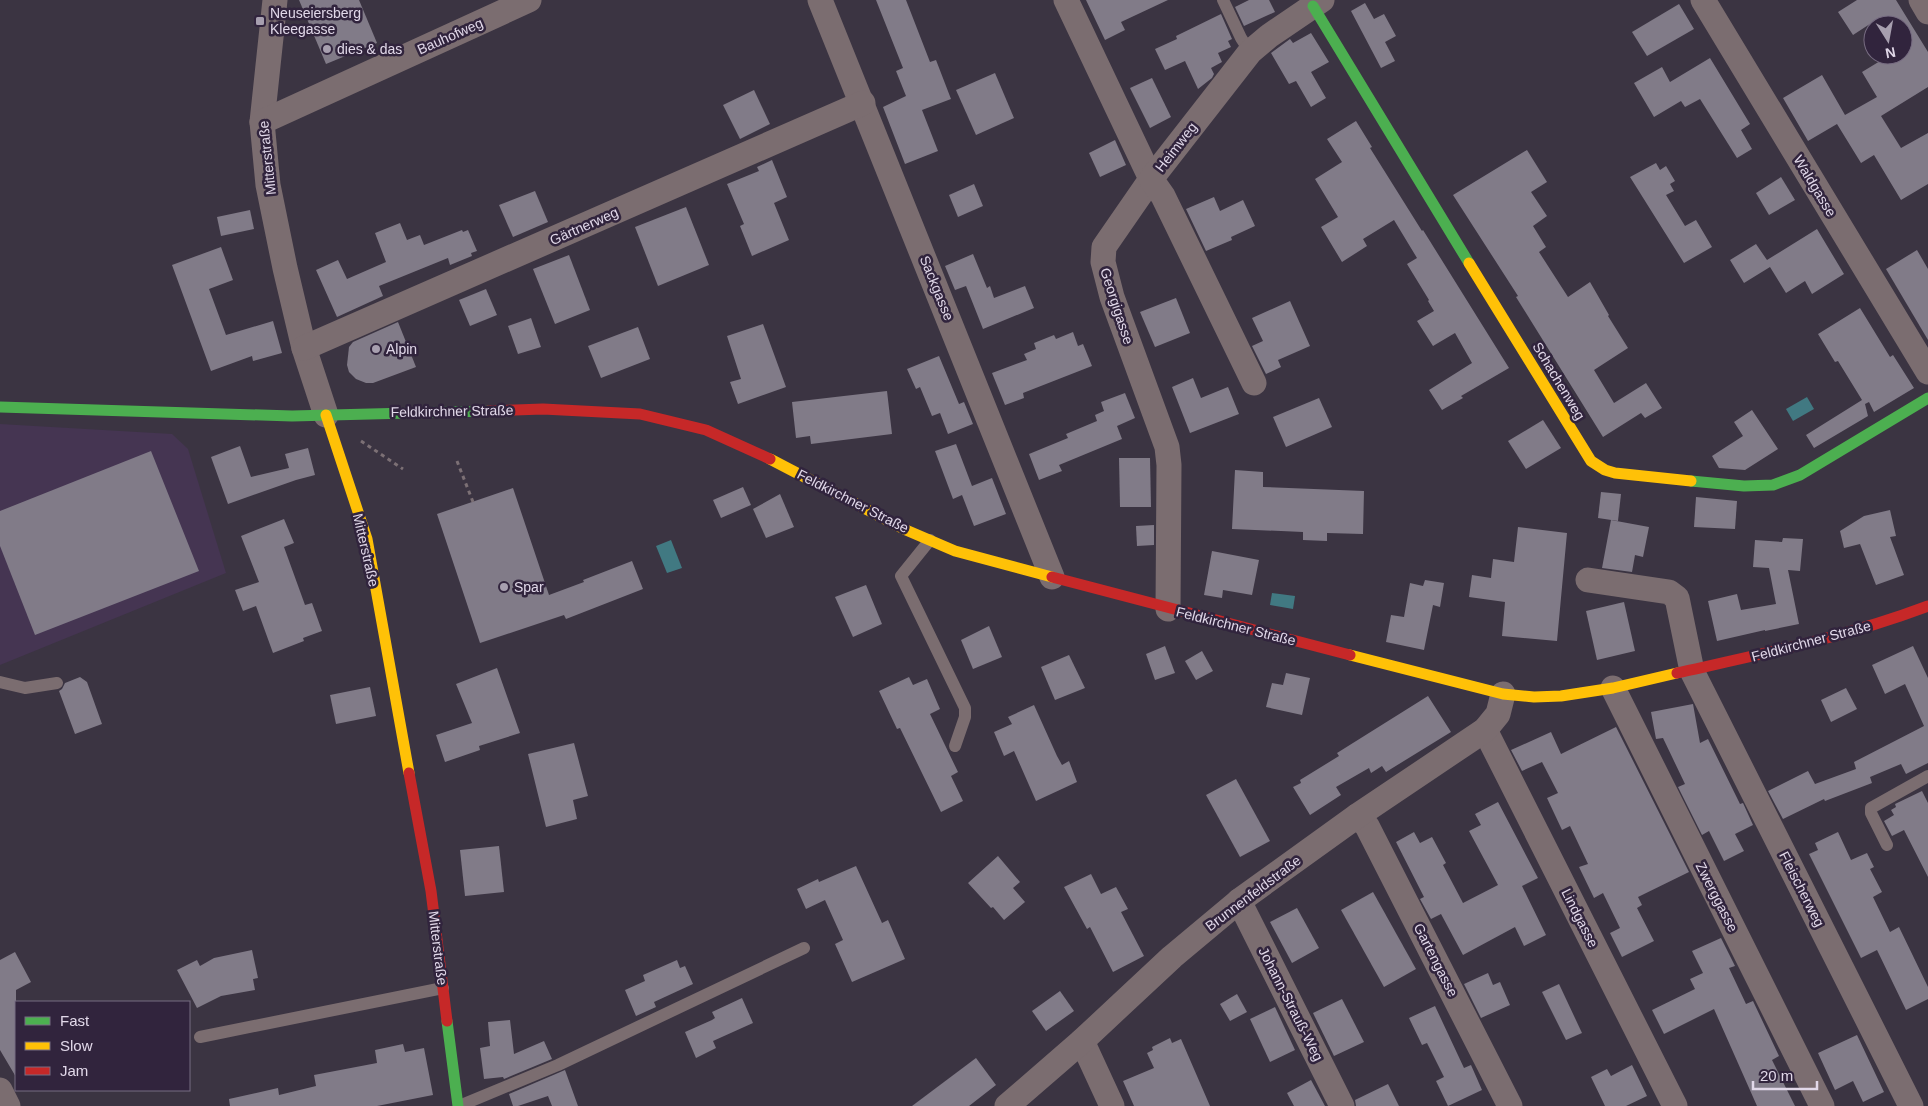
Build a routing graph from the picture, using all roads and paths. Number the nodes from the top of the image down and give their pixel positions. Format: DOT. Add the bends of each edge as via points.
graph roads {
  1 [pos="275,0"];
  2 [pos="529,0"];
  3 [pos="820,0"];
  4 [pos="1066,0"];
  5 [pos="1223,0"];
  6 [pos="1703,0"];
  7 [pos="1921,0"];
  8 [pos="1318,3"];
  9 [pos="1928,12"];
  10 [pos="1250,52"];
  11 [pos="862,103"];
  12 [pos="262,122"];
  13 [pos="1151,179"];
  14 [pos="304,348"];
  15 [pos="1928,372"];
  16 [pos="1254,383"];
  17 [pos="1928,398"];
  18 [pos="0,407"];
  19 [pos="326,415"];
  20 [pos="360,441"];
  21 [pos="457,461"];
  22 [pos="403,469"];
  23 [pos="473,502"];
  24 [pos="930,540"];
  25 [pos="1052,577"];
  26 [pos="1588,580"];
  27 [pos="1928,606"];
  28 [pos="1168,609"];
  29 [pos="1692,671"];
  30 [pos="0,682"];
  31 [pos="57,683"];
  32 [pos="1613,688"];
  33 [pos="1503,694"];
  34 [pos="1485,730"];
  35 [pos="956,746"];
  36 [pos="1928,776"];
  37 [pos="1357,816"];
  38 [pos="1887,845"];
  39 [pos="1239,902"];
  40 [pos="804,948"];
  41 [pos="443,988"];
  42 [pos="200,1037"];
  43 [pos="1082,1041"];
  44 [pos="0,1090"];
  45 [pos="8,1106"];
  46 [pos="459,1106"];
  47 [pos="1007,1106"];
  48 [pos="1112,1106"];
  49 [pos="1342,1106"];
  50 [pos="1510,1106"];
  51 [pos="1675,1106"];
  52 [pos="1822,1106"];
  53 [pos="1911,1106"];
  1 -- 12 [label="street, Mitterstraße"];
  2 -- 12 [label="street, Bauhofweg"];
  3 -- 11 [label="street, Sackgasse"];
  4 -- 13 [label="street"];
  5 -- 10 [label="lane"];
  6 -- 15 [label="street, Waldgasse"];
  7 -- 9 [label="street"];
  8 -- 10 [label="street, Heimweg"];
  8 -- 17 [label="street, Schachenweg" via="1574,435 1598,466 1631,476 1744,486 1773,485 1800,475"];
  10 -- 13 [label="street, Heimweg"];
  11 -- 14 [label="street, Gärtnerweg"];
  11 -- 25 [label="street, Sackgasse"];
  12 -- 14 [label="street, Mitterstraße" via="268,184"];
  13 -- 16 [label="street, Heimweg" via="1163,196"];
  13 -- 28 [label="street, Georgigasse" via="1104,247 1103,262 1112,297 1167,447"];
  14 -- 19 [label="street, Mitterstraße"];
  18 -- 19 [label="street, Feldkirchner Straße"];
  19 -- 24 [label="street, Feldkirchner Straße" via="543,409 632,413 671,420 706,430 744,447"];
  19 -- 41 [label="street, Mitterstraße" via="367,540 431,891"];
  20 -- 22 [label="path"];
  21 -- 23 [label="path"];
  24 -- 25 [label="street, Feldkirchner Straße" via="955,551"];
  24 -- 35 [label="lane" via="901,576 965,708"];
  25 -- 28 [label="street, Feldkirchner Straße"];
  26 -- 29 [label="street" via="1669,592 1677,598"];
  27 -- 29 [label="street, Feldkirchner Straße" via="1823,640"];
  28 -- 33 [label="street, Feldkirchner Straße"];
  29 -- 32 [label="street, Feldkirchner Straße"];
  29 -- 53 [label="street, Fleischerweg"];
  30 -- 31 [label="lane" via="25,688"];
  32 -- 33 [label="street, Feldkirchner Straße" via="1561,696"];
  32 -- 52 [label="street, Zwerggasse"];
  33 -- 34 [label="street, Brunnenfeldstraße" via="1498,714"];
  34 -- 37 [label="street, Brunnenfeldstraße"];
  34 -- 51 [label="street, Lindgasse"];
  36 -- 38 [label="lane" via="1870,808"];
  37 -- 39 [label="street, Brunnenfeldstraße"];
  37 -- 50 [label="street, Gartengasse" via="1367,826"];
  39 -- 43 [label="street, Brunnenfeldstraße"];
  39 -- 49 [label="street, Johann-Strauß-Weg"];
  40 -- 46 [label="lane, Mitterstraße" via="558,1065"];
  41 -- 42 [label="lane"];
  41 -- 46 [label="street, Mitterstraße"];
  43 -- 47 [label="street, Brunnenfeldstraße"];
  43 -- 48 [label="street"];
  44 -- 45 [label="street"];
}
